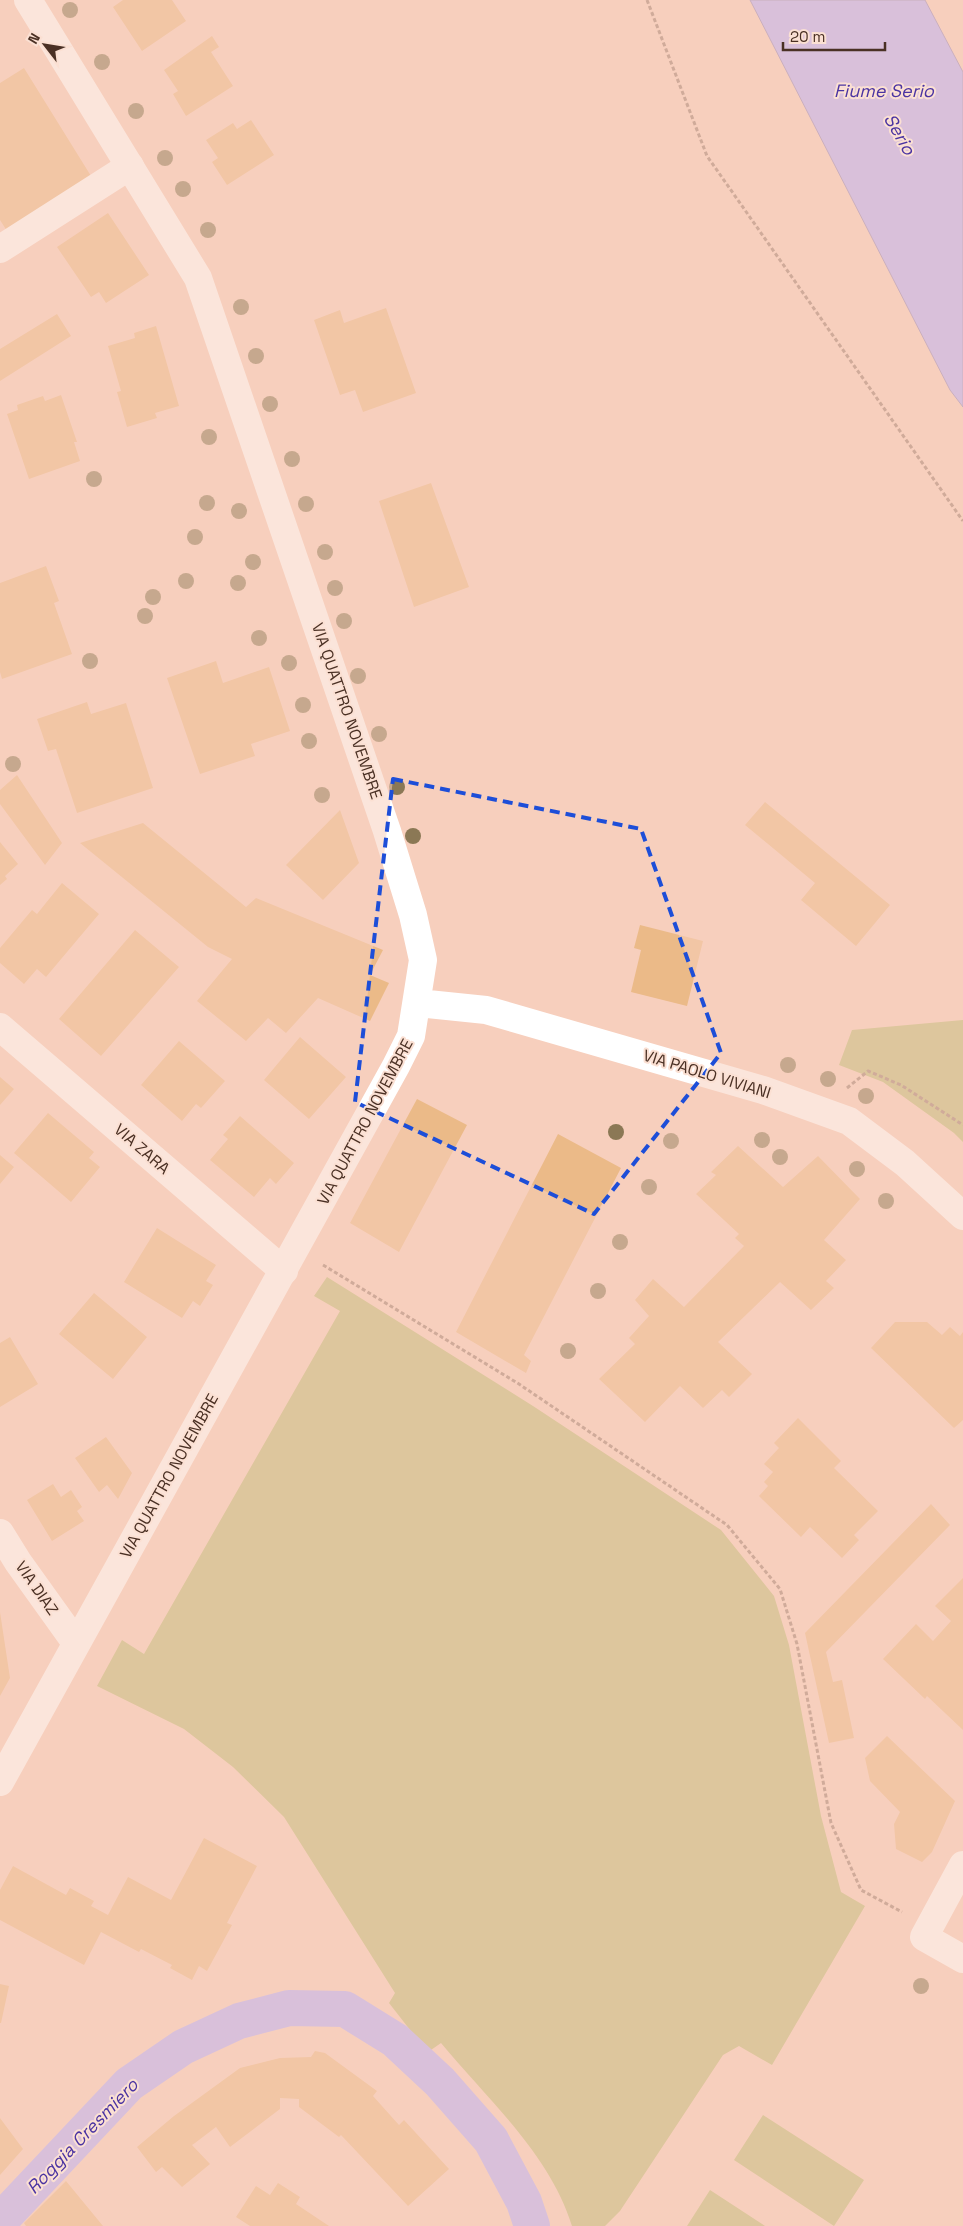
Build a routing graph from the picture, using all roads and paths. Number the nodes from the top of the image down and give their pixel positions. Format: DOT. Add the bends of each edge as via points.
graph roads {
  1 [pos="28,0"];
  2 [pos="647,0"];
  3 [pos="130,166"];
  4 [pos="0,249"];
  5 [pos="963,521"];
  6 [pos="418,1003"];
  7 [pos="0,1027"];
  8 [pos="818,1110"];
  9 [pos="963,1125"];
  10 [pos="963,1216"];
  11 [pos="290,1260"];
  12 [pos="0,1533"];
  13 [pos="76,1643"];
  14 [pos="0,1782"];
  15 [pos="963,1865"];
  16 [pos="929,1927"];
  17 [pos="963,1959"];
  1 -- 3 [label="street, VIA QUATTRO NOVEMBRE"];
  2 -- 5 [label="path" via="707,156"];
  3 -- 4 [label="street"];
  3 -- 6 [label="street, VIA QUATTRO NOVEMBRE" via="198,278 262,463 388,831 413,914 423,960"];
  6 -- 8 [label="street, VIA PAOLO VIVIANI" via="486,1010 763,1090"];
  6 -- 11 [label="street, VIA QUATTRO NOVEMBRE" via="412,1036"];
  7 -- 11 [label="street, VIA ZARA"];
  8 -- 9 [label="path" via="868,1071 901,1085"];
  8 -- 10 [label="street, VIA PAOLO VIVIANI" via="849,1121 905,1163"];
  11 -- 13 [label="street, VIA QUATTRO NOVEMBRE"];
  11 -- 16 [label="path" via="519,1384 727,1525 780,1589 797,1644 831,1823 861,1890"];
  12 -- 13 [label="street, VIA DIAZ"];
  13 -- 14 [label="street, VIA QUATTRO NOVEMBRE"];
  15 -- 16 [label="street"];
  16 -- 17 [label="street" via="924,1937"];
}
